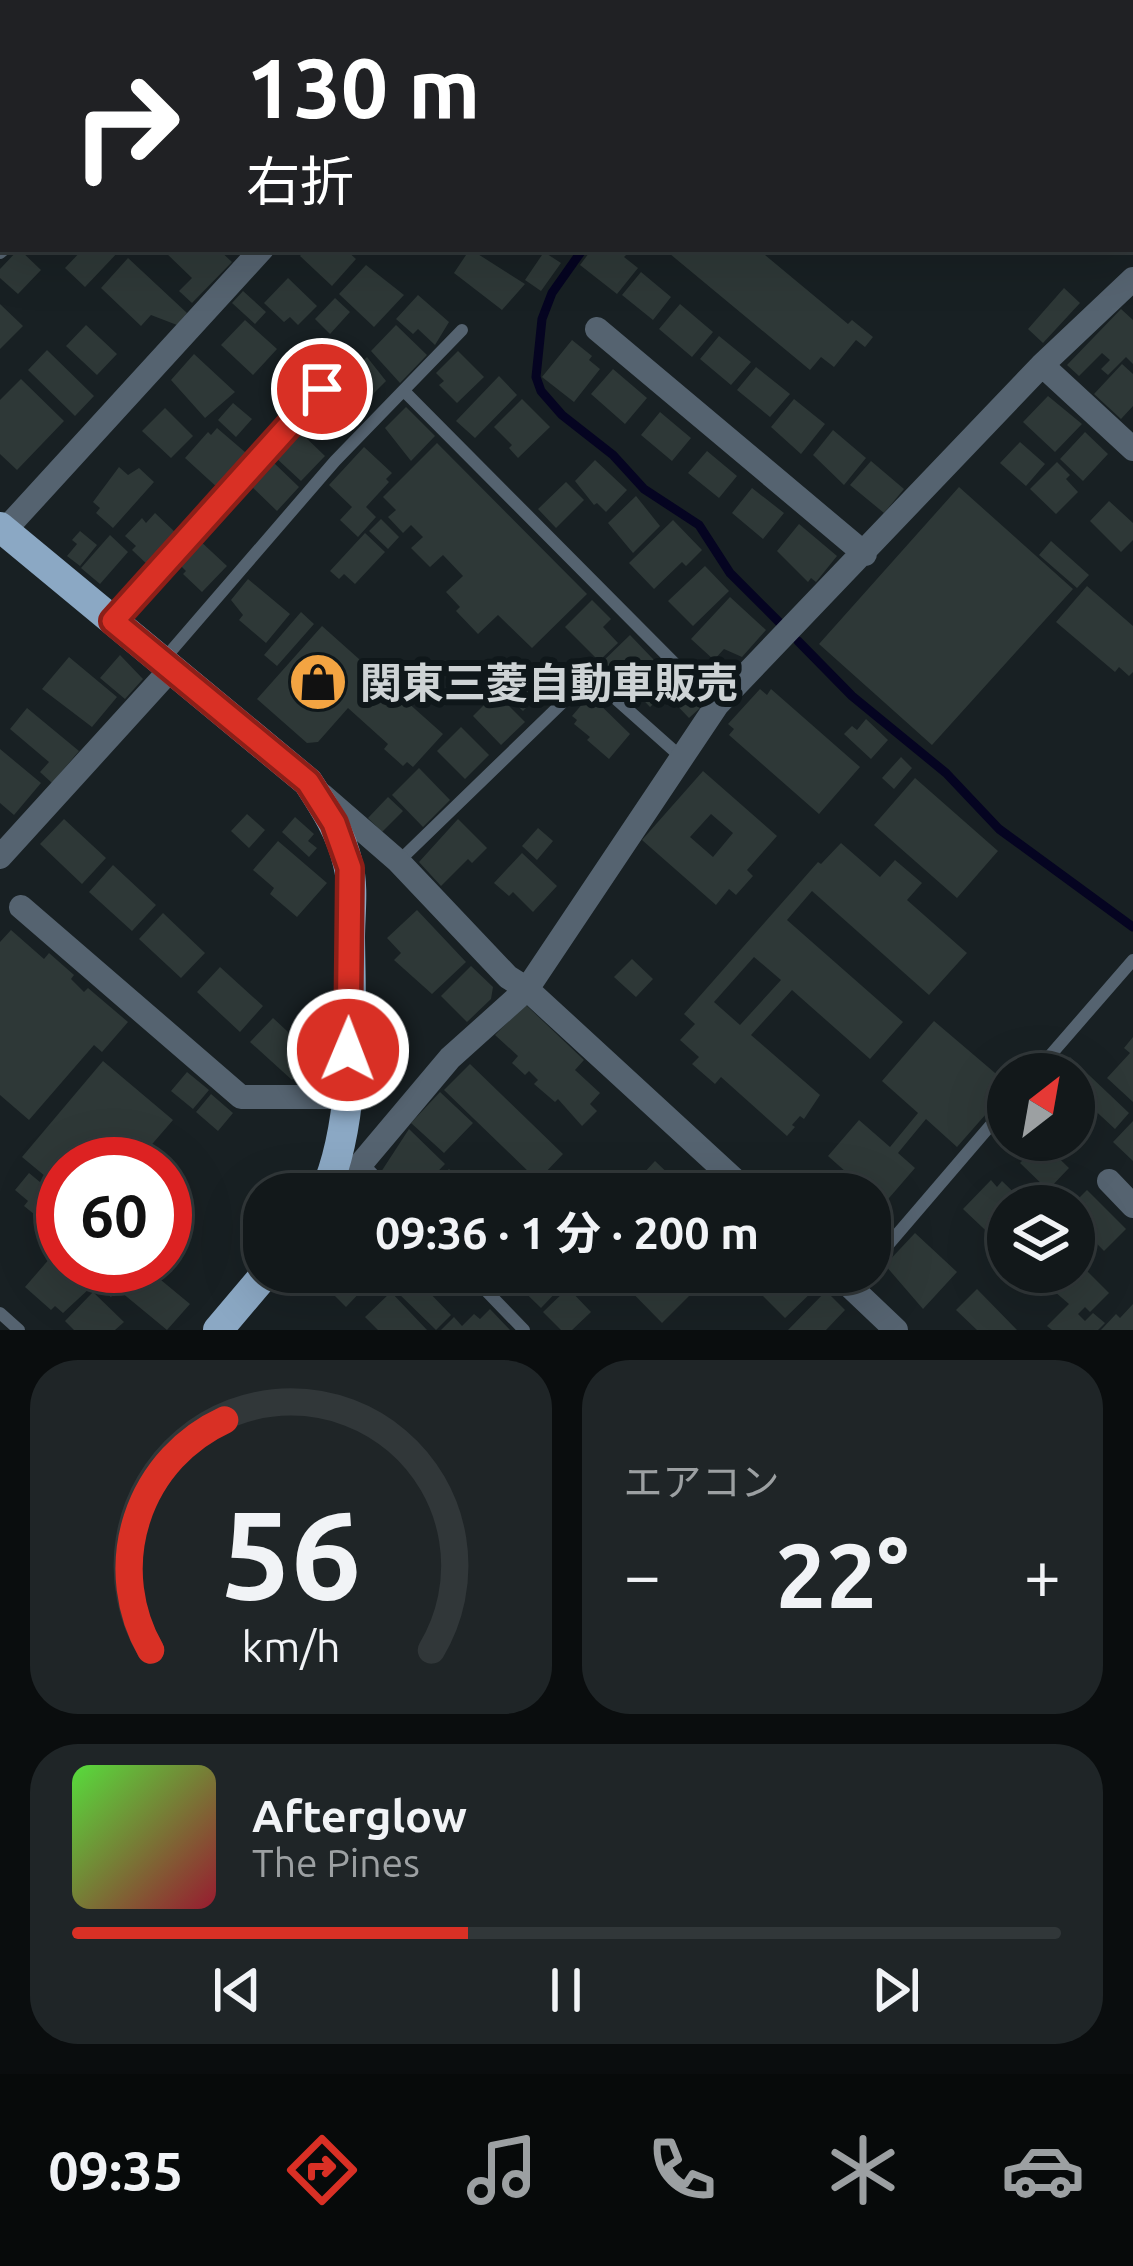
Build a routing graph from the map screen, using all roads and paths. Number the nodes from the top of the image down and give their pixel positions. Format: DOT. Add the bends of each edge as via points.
graph roads {
  1 [pos="259,252"];
  2 [pos="1133,279"];
  3 [pos="597,329"];
  4 [pos="462,330"];
  5 [pos="352,356"];
  6 [pos="1042,364"];
  7 [pos="405,392"];
  8 [pos="1133,449"];
  9 [pos="2,529"];
  10 [pos="866,554"];
  11 [pos="113,621"];
  12 [pos="166,665"];
  13 [pos="717,705"];
  14 [pos="681,758"];
  15 [pos="308,782"];
  16 [pos="0,857"];
  17 [pos="398,861"];
  18 [pos="21,907"];
  19 [pos="1133,960"];
  20 [pos="527,989"];
  21 [pos="1052,1053"];
  22 [pos="346,1097"];
  23 [pos="987,1128"];
  24 [pos="340,1173"];
  25 [pos="343,1173"];
  26 [pos="727,1173"];
  27 [pos="1108,1181"];
  28 [pos="1133,1206"];
  29 [pos="891,1236"];
  30 [pos="249,1293"];
  31 [pos="488,1293"];
  32 [pos="869,1293"];
  33 [pos="0,1313"];
  34 [pos="19,1330"];
  35 [pos="218,1330"];
  36 [pos="524,1330"];
  37 [pos="896,1330"];
  1 -- 9 [label="street"];
  2 -- 6 [label="street"];
  3 -- 10 [label="street"];
  4 -- 7 [label="lane"];
  5 -- 11 [label="lane"];
  6 -- 8 [label="street"];
  6 -- 10 [label="street"];
  7 -- 12 [label="lane" via="335,461"];
  7 -- 13 [label="lane"];
  9 -- 11 [label="main road"];
  10 -- 13 [label="street"];
  11 -- 12 [label="main road"];
  12 -- 15 [label="main road"];
  12 -- 16 [label="street"];
  13 -- 14 [label="street"];
  14 -- 17 [label="lane" via="590,676"];
  14 -- 20 [label="street"];
  15 -- 17 [label="street"];
  15 -- 22 [label="main road" via="350,868"];
  17 -- 20 [label="street"];
  18 -- 22 [label="street" via="241,1097"];
  19 -- 21 [label="lane"];
  20 -- 25 [label="street"];
  20 -- 26 [label="street"];
  22 -- 24 [label="main road"];
  23 -- 29 [label="lane"];
  27 -- 28 [label="street"];
  30 -- 35 [label="main road"];
  31 -- 36 [label="lane"];
  32 -- 37 [label="street"];
  33 -- 34 [label="lane"];
}
